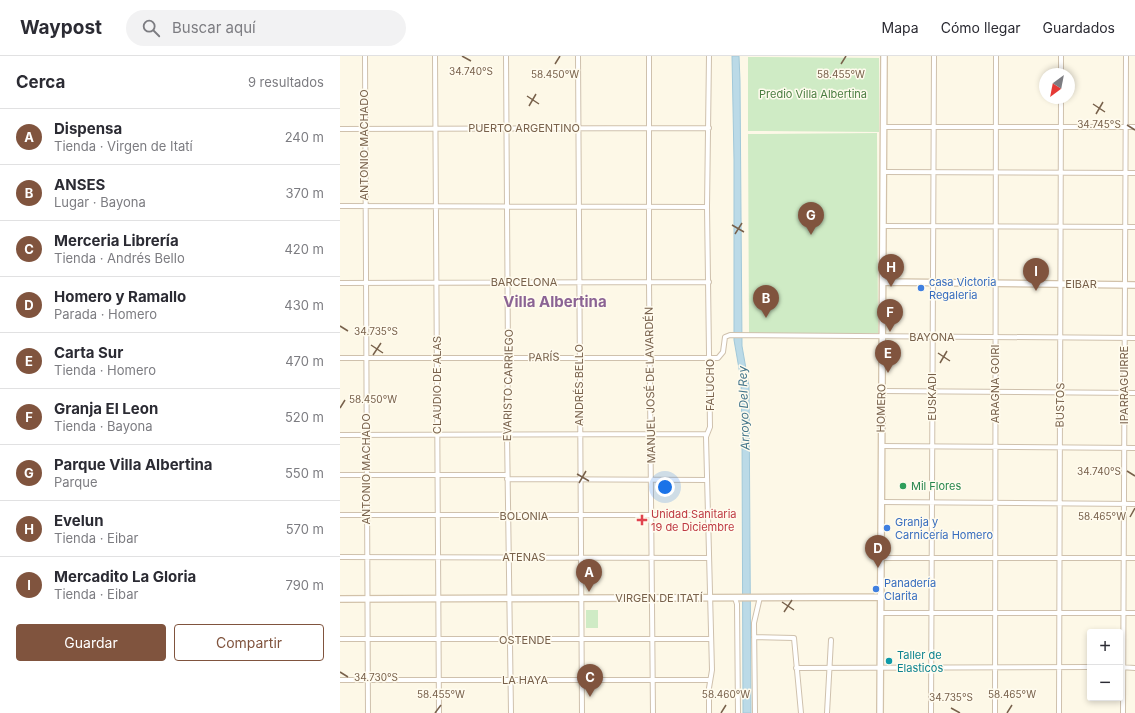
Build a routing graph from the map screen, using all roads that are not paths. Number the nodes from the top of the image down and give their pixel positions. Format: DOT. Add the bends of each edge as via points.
graph roads {
  1 [pos="364,56"];
  2 [pos="435,56"];
  3 [pos="506,56"];
  4 [pos="578,56"];
  5 [pos="649,56"];
  6 [pos="709,56"];
  7 [pos="884,56"];
  8 [pos="934,56"];
  9 [pos="996,56"];
  10 [pos="1061,56"];
  11 [pos="1126,56"];
  12 [pos="1061,68"];
  13 [pos="1061,104"];
  14 [pos="1125,126"];
  15 [pos="1135,126"];
  16 [pos="884,127"];
  17 [pos="996,127"];
  18 [pos="1061,127"];
  19 [pos="435,128"];
  20 [pos="578,128"];
  21 [pos="648,128"];
  22 [pos="709,128"];
  23 [pos="933,128"];
  24 [pos="340,129"];
  25 [pos="365,129"];
  26 [pos="507,129"];
  27 [pos="884,172"];
  28 [pos="932,173"];
  29 [pos="997,173"];
  30 [pos="1061,173"];
  31 [pos="1126,173"];
  32 [pos="1135,173"];
  33 [pos="507,205"];
  34 [pos="340,206"];
  35 [pos="364,206"];
  36 [pos="436,206"];
  37 [pos="578,206"];
  38 [pos="649,206"];
  39 [pos="707,207"];
  40 [pos="883,226"];
  41 [pos="996,226"];
  42 [pos="932,227"];
  43 [pos="1060,227"];
  44 [pos="1125,227"];
  45 [pos="1135,227"];
  46 [pos="508,281"];
  47 [pos="436,282"];
  48 [pos="579,282"];
  49 [pos="649,282"];
  50 [pos="708,282"];
  51 [pos="883,282"];
  52 [pos="932,282"];
  53 [pos="996,282"];
  54 [pos="340,283"];
  55 [pos="365,283"];
  56 [pos="1060,284"];
  57 [pos="1124,284"];
  58 [pos="1135,284"];
  59 [pos="882,336"];
  60 [pos="995,336"];
  61 [pos="932,337"];
  62 [pos="1060,337"];
  63 [pos="1124,338"];
  64 [pos="1135,338"];
  65 [pos="579,357"];
  66 [pos="650,357"];
  67 [pos="340,358"];
  68 [pos="366,358"];
  69 [pos="437,358"];
  70 [pos="508,358"];
  71 [pos="710,358"];
  72 [pos="882,391"];
  73 [pos="932,391"];
  74 [pos="995,392"];
  75 [pos="1060,393"];
  76 [pos="1124,393"];
  77 [pos="1135,393"];
  78 [pos="366,434"];
  79 [pos="437,434"];
  80 [pos="507,434"];
  81 [pos="579,434"];
  82 [pos="651,434"];
  83 [pos="707,434"];
  84 [pos="340,435"];
  85 [pos="881,446"];
  86 [pos="932,447"];
  87 [pos="995,447"];
  88 [pos="1059,447"];
  89 [pos="1124,448"];
  90 [pos="1135,448"];
  91 [pos="340,475"];
  92 [pos="366,475"];
  93 [pos="438,476"];
  94 [pos="507,477"];
  95 [pos="580,480"];
  96 [pos="652,480"];
  97 [pos="707,480"];
  98 [pos="881,502"];
  99 [pos="931,503"];
  100 [pos="994,503"];
  101 [pos="1059,503"];
  102 [pos="1125,504"];
  103 [pos="1135,504"];
  104 [pos="340,515"];
  105 [pos="366,515"];
  106 [pos="652,515"];
  107 [pos="709,515"];
  108 [pos="438,516"];
  109 [pos="508,516"];
  110 [pos="580,516"];
  111 [pos="340,557"];
  112 [pos="439,557"];
  113 [pos="509,557"];
  114 [pos="367,558"];
  115 [pos="581,558"];
  116 [pos="652,558"];
  117 [pos="709,558"];
  118 [pos="881,558"];
  119 [pos="932,558"];
  120 [pos="995,558"];
  121 [pos="1060,558"];
  122 [pos="1123,558"];
  123 [pos="1135,558"];
  124 [pos="758,597"];
  125 [pos="881,597"];
  126 [pos="439,598"];
  127 [pos="653,598"];
  128 [pos="710,598"];
  129 [pos="737,598"];
  130 [pos="340,599"];
  131 [pos="368,599"];
  132 [pos="510,599"];
  133 [pos="582,599"];
  134 [pos="1060,612"];
  135 [pos="1124,612"];
  136 [pos="1135,612"];
  137 [pos="881,613"];
  138 [pos="932,613"];
  139 [pos="995,614"];
  140 [pos="754,637"];
  141 [pos="340,639"];
  142 [pos="439,639"];
  143 [pos="710,639"];
  144 [pos="368,640"];
  145 [pos="511,640"];
  146 [pos="582,640"];
  147 [pos="653,640"];
  148 [pos="831,640"];
  149 [pos="1122,665"];
  150 [pos="881,667"];
  151 [pos="1087,667"];
  152 [pos="1123,667"];
  153 [pos="796,668"];
  154 [pos="829,668"];
  155 [pos="931,668"];
  156 [pos="995,668"];
  157 [pos="1060,668"];
  158 [pos="1135,668"];
  159 [pos="340,680"];
  160 [pos="368,680"];
  161 [pos="440,680"];
  162 [pos="582,680"];
  163 [pos="653,680"];
  164 [pos="710,680"];
  165 [pos="511,681"];
  166 [pos="1123,701"];
  167 [pos="368,713"];
  168 [pos="439,713"];
  169 [pos="511,713"];
  170 [pos="582,713"];
  171 [pos="653,713"];
  172 [pos="709,713"];
  173 [pos="738,713"];
  174 [pos="755,713"];
  175 [pos="801,713"];
  176 [pos="827,713"];
  177 [pos="880,713"];
  178 [pos="931,713"];
  179 [pos="995,713"];
  180 [pos="1059,713"];
  181 [pos="1123,713"];
  1 -- 25 [label="street, ANTONIO MACHADO"];
  2 -- 19 [label="street, CLAUDIO DE ALAS"];
  3 -- 26 [label="street, EVARISTO CARRIEGO"];
  4 -- 20 [label="street, ANDRÉS BELLO"];
  5 -- 21 [label="street, MANUEL JOSÉ DE LAVARDÉN"];
  6 -- 22 [label="street, FALUCHO"];
  7 -- 16 [label="street, HOMERO"];
  8 -- 23 [label="street, EUSKADI"];
  9 -- 17 [label="street, ARAGNA GOIRI"];
  10 -- 12 [label="street"];
  11 -- 14 [label="street, IPARRAGUIRRE"];
  13 -- 18 [label="street, BUSTOS"];
  14 -- 15 [label="street"];
  14 -- 18 [label="street"];
  14 -- 31 [label="street, IPARRAGUIRRE"];
  16 -- 23 [label="street"];
  16 -- 27 [label="street, HOMERO"];
  17 -- 18 [label="street"];
  17 -- 23 [label="street"];
  17 -- 29 [label="street, ARAGNA GOIRI"];
  18 -- 30 [label="street, BUSTOS"];
  19 -- 25 [label="street, PUERTO ARGENTINO"];
  19 -- 26 [label="street, PUERTO ARGENTINO"];
  19 -- 36 [label="street, CLAUDIO DE ALAS"];
  20 -- 21 [label="street, PUERTO ARGENTINO"];
  20 -- 26 [label="street, PUERTO ARGENTINO"];
  20 -- 37 [label="street, ANDRÉS BELLO"];
  21 -- 22 [label="street, PUERTO ARGENTINO"];
  21 -- 38 [label="street, MANUEL JOSÉ DE LAVARDÉN"];
  22 -- 39 [label="street, FALUCHO"];
  23 -- 28 [label="street, EUSKADI"];
  24 -- 25 [label="street, PUERTO ARGENTINO"];
  25 -- 35 [label="street, ANTONIO MACHADO"];
  26 -- 33 [label="street, EVARISTO CARRIEGO"];
  27 -- 28 [label="street"];
  27 -- 40 [label="street, HOMERO"];
  28 -- 29 [label="street"];
  28 -- 42 [label="street, EUSKADI"];
  29 -- 30 [label="street"];
  29 -- 41 [label="street, ARAGNA GOIRI"];
  30 -- 31 [label="street"];
  30 -- 43 [label="street, BUSTOS"];
  31 -- 32 [label="street"];
  31 -- 44 [label="street, IPARRAGUIRRE"];
  33 -- 36 [label="street"];
  33 -- 37 [label="street"];
  33 -- 46 [label="street, EVARISTO CARRIEGO"];
  34 -- 35 [label="street"];
  35 -- 36 [label="street"];
  35 -- 55 [label="street, ANTONIO MACHADO"];
  36 -- 47 [label="street, CLAUDIO DE ALAS"];
  37 -- 38 [label="street"];
  37 -- 48 [label="street, ANDRÉS BELLO"];
  38 -- 39 [label="street"];
  38 -- 49 [label="street, MANUEL JOSÉ DE LAVARDÉN"];
  39 -- 50 [label="street, FALUCHO"];
  40 -- 42 [label="street"];
  40 -- 51 [label="street, HOMERO"];
  41 -- 42 [label="street"];
  41 -- 43 [label="street"];
  41 -- 53 [label="street, ARAGNA GOIRI"];
  42 -- 52 [label="street, EUSKADI"];
  43 -- 44 [label="street"];
  43 -- 56 [label="street, BUSTOS"];
  44 -- 45 [label="street"];
  44 -- 57 [label="street, IPARRAGUIRRE"];
  46 -- 47 [label="street, BARCELONA"];
  46 -- 48 [label="street, BARCELONA"];
  46 -- 70 [label="street, EVARISTO CARRIEGO"];
  47 -- 55 [label="street, BARCELONA"];
  47 -- 69 [label="street, CLAUDIO DE ALAS"];
  48 -- 49 [label="street, BARCELONA"];
  48 -- 65 [label="street, ANDRÉS BELLO"];
  49 -- 50 [label="street, BARCELONA"];
  49 -- 66 [label="street, MANUEL JOSÉ DE LAVARDÉN"];
  50 -- 71 [label="street, FALUCHO"];
  51 -- 52 [label="street, EIBAR"];
  51 -- 59 [label="street, HOMERO"];
  52 -- 53 [label="street, EIBAR"];
  52 -- 61 [label="street, EUSKADI"];
  53 -- 56 [label="street, EIBAR"];
  53 -- 60 [label="street, ARAGNA GOIRI"];
  54 -- 55 [label="street, BARCELONA"];
  55 -- 68 [label="street, ANTONIO MACHADO"];
  56 -- 57 [label="street, EIBAR"];
  56 -- 62 [label="street, BUSTOS"];
  57 -- 58 [label="street, EIBAR"];
  57 -- 63 [label="street, IPARRAGUIRRE"];
  59 -- 61 [label="street, BAYONA"];
  59 -- 71 [label="street, BAYONA" via="730,335 725,337 722,355"];
  59 -- 72 [label="street, HOMERO"];
  60 -- 61 [label="street, BAYONA"];
  60 -- 62 [label="street, BAYONA"];
  60 -- 74 [label="street, ARAGNA GOIRI"];
  61 -- 73 [label="street, EUSKADI"];
  62 -- 63 [label="street, BAYONA"];
  62 -- 75 [label="street, BUSTOS"];
  63 -- 64 [label="street, BAYONA"];
  63 -- 76 [label="street, IPARRAGUIRRE"];
  65 -- 66 [label="street, PARÍS"];
  65 -- 70 [label="street, PARÍS"];
  65 -- 81 [label="street, ANDRÉS BELLO"];
  66 -- 71 [label="street, PARÍS"];
  66 -- 82 [label="street, MANUEL JOSÉ DE LAVARDÉN"];
  67 -- 68 [label="street, PARÍS"];
  68 -- 69 [label="street, PARÍS"];
  68 -- 78 [label="street, ANTONIO MACHADO"];
  69 -- 70 [label="street, PARÍS"];
  69 -- 79 [label="street, CLAUDIO DE ALAS"];
  70 -- 80 [label="street, EVARISTO CARRIEGO"];
  71 -- 83 [label="street, FALUCHO" via="710,427"];
  72 -- 73 [label="street"];
  72 -- 85 [label="street, HOMERO"];
  73 -- 74 [label="street"];
  73 -- 86 [label="street, EUSKADI"];
  74 -- 75 [label="street"];
  74 -- 87 [label="street, ARAGNA GOIRI"];
  75 -- 76 [label="street"];
  75 -- 88 [label="street, BUSTOS"];
  76 -- 77 [label="street"];
  76 -- 89 [label="street, IPARRAGUIRRE"];
  78 -- 79 [label="street"];
  78 -- 84 [label="street"];
  78 -- 92 [label="street, ANTONIO MACHADO"];
  79 -- 80 [label="street"];
  79 -- 93 [label="street, CLAUDIO DE ALAS"];
  80 -- 81 [label="street"];
  80 -- 94 [label="street, EVARISTO CARRIEGO"];
  81 -- 82 [label="street"];
  81 -- 95 [label="street, ANDRÉS BELLO"];
  82 -- 83 [label="street"];
  82 -- 96 [label="street, MANUEL JOSÉ DE LAVARDÉN"];
  83 -- 97 [label="street, FALUCHO"];
  85 -- 86 [label="street"];
  85 -- 98 [label="street, HOMERO"];
  86 -- 87 [label="street"];
  86 -- 99 [label="street, EUSKADI"];
  87 -- 88 [label="street"];
  87 -- 100 [label="street, ARAGNA GOIRI"];
  88 -- 89 [label="street"];
  88 -- 101 [label="street, BUSTOS"];
  89 -- 90 [label="street"];
  89 -- 102 [label="street, IPARRAGUIRRE"];
  91 -- 92 [label="street"];
  92 -- 93 [label="street"];
  92 -- 105 [label="street, ANTONIO MACHADO"];
  93 -- 94 [label="street"];
  93 -- 108 [label="street, CLAUDIO DE ALAS"];
  94 -- 95 [label="street"];
  94 -- 109 [label="street, EVARISTO CARRIEGO"];
  95 -- 96 [label="street"];
  95 -- 110 [label="street, ANDRÉS BELLO"];
  96 -- 97 [label="street"];
  96 -- 106 [label="street, MANUEL JOSÉ DE LAVARDÉN"];
  97 -- 107 [label="street, FALUCHO"];
  98 -- 99 [label="street"];
  98 -- 118 [label="street, HOMERO"];
  99 -- 100 [label="street"];
  99 -- 119 [label="street, EUSKADI"];
  100 -- 101 [label="street"];
  100 -- 120 [label="street, ARAGNA GOIRI"];
  101 -- 102 [label="street"];
  101 -- 121 [label="street, BUSTOS"];
  102 -- 103 [label="street"];
  102 -- 122 [label="street, IPARRAGUIRRE"];
  104 -- 105 [label="street, BOLONIA"];
  105 -- 108 [label="street, BOLONIA"];
  105 -- 114 [label="street, ANTONIO MACHADO"];
  106 -- 107 [label="street, BOLONIA"];
  106 -- 110 [label="street, BOLONIA"];
  106 -- 116 [label="street, MANUEL JOSÉ DE LAVARDÉN"];
  107 -- 117 [label="street, FALUCHO"];
  108 -- 109 [label="street, BOLONIA"];
  108 -- 112 [label="street, CLAUDIO DE ALAS"];
  109 -- 110 [label="street, BOLONIA"];
  109 -- 113 [label="street, EVARISTO CARRIEGO"];
  110 -- 115 [label="street, ANDRÉS BELLO"];
  111 -- 114 [label="street, ATENAS"];
  112 -- 113 [label="street, ATENAS"];
  112 -- 114 [label="street, ATENAS"];
  112 -- 126 [label="street, CLAUDIO DE ALAS"];
  113 -- 115 [label="street, ATENAS"];
  113 -- 132 [label="street, EVARISTO CARRIEGO"];
  114 -- 131 [label="street, ANTONIO MACHADO"];
  115 -- 116 [label="street, ATENAS"];
  115 -- 133 [label="street, ANDRÉS BELLO"];
  116 -- 117 [label="street, ATENAS"];
  116 -- 127 [label="street, MANUEL JOSÉ DE LAVARDÉN"];
  117 -- 128 [label="street, FALUCHO"];
  118 -- 119 [label="street"];
  118 -- 125 [label="street, HOMERO"];
  119 -- 120 [label="street"];
  119 -- 138 [label="street, EUSKADI"];
  120 -- 121 [label="street"];
  120 -- 139 [label="street, ARAGNA GOIRI"];
  121 -- 122 [label="street"];
  121 -- 134 [label="street, BUSTOS"];
  122 -- 123 [label="street"];
  122 -- 135 [label="street, IPARRAGUIRRE"];
  124 -- 125 [label="street, VIRGEN DE ITATÍ"];
  124 -- 129 [label="street, VIRGEN DE ITATÍ"];
  124 -- 140 [label="street"];
  125 -- 137 [label="street, HOMERO"];
  126 -- 131 [label="street, VIRGEN DE ITATÍ"];
  126 -- 132 [label="street, VIRGEN DE ITATÍ"];
  126 -- 142 [label="street, CLAUDIO DE ALAS"];
  127 -- 128 [label="street, VIRGEN DE ITATÍ"];
  127 -- 133 [label="street, VIRGEN DE ITATÍ"];
  127 -- 147 [label="street, MANUEL JOSÉ DE LAVARDÉN"];
  128 -- 129 [label="street, VIRGEN DE ITATÍ"];
  128 -- 143 [label="street, FALUCHO"];
  129 -- 173 [label="street"];
  130 -- 131 [label="street, VIRGEN DE ITATÍ"];
  131 -- 144 [label="street, ANTONIO MACHADO"];
  132 -- 133 [label="street, VIRGEN DE ITATÍ"];
  132 -- 145 [label="street, EVARISTO CARRIEGO"];
  133 -- 146 [label="street, ANDRÉS BELLO"];
  134 -- 135 [label="street"];
  134 -- 139 [label="street"];
  134 -- 157 [label="street, BUSTOS"];
  135 -- 136 [label="street"];
  135 -- 149 [label="street, IPARRAGUIRRE"];
  137 -- 138 [label="street"];
  137 -- 150 [label="street, HOMERO"];
  138 -- 139 [label="street"];
  138 -- 155 [label="street, EUSKADI"];
  139 -- 156 [label="street, ARAGNA GOIRI"];
  140 -- 153 [label="street" via="794,638"];
  140 -- 174 [label="street"];
  141 -- 144 [label="street, OSTENDE"];
  142 -- 144 [label="street, OSTENDE"];
  142 -- 145 [label="street, OSTENDE"];
  142 -- 161 [label="street, CLAUDIO DE ALAS"];
  143 -- 147 [label="street, OSTENDE"];
  143 -- 164 [label="street, FALUCHO"];
  144 -- 160 [label="street, ANTONIO MACHADO"];
  145 -- 146 [label="street, OSTENDE"];
  145 -- 165 [label="street, EVARISTO CARRIEGO"];
  146 -- 147 [label="street, OSTENDE"];
  146 -- 162 [label="street, ANDRÉS BELLO"];
  147 -- 163 [label="street, MANUEL JOSÉ DE LAVARDÉN"];
  148 -- 154 [label="street"];
  150 -- 154 [label="street"];
  150 -- 155 [label="street"];
  150 -- 177 [label="street, HOMERO"];
  151 -- 157 [label="street"];
  152 -- 158 [label="street"];
  153 -- 154 [label="street"];
  153 -- 175 [label="street"];
  154 -- 176 [label="street"];
  155 -- 156 [label="street"];
  155 -- 178 [label="street, EUSKADI"];
  156 -- 157 [label="street"];
  156 -- 179 [label="street, ARAGNA GOIRI"];
  157 -- 180 [label="street, BUSTOS"];
  159 -- 160 [label="street, LA HAYA"];
  160 -- 161 [label="street, LA HAYA"];
  160 -- 167 [label="street, ANTONIO MACHADO"];
  161 -- 165 [label="street, LA HAYA"];
  161 -- 168 [label="street, CLAUDIO DE ALAS"];
  162 -- 163 [label="street, LA HAYA"];
  162 -- 165 [label="street, LA HAYA"];
  162 -- 170 [label="street, ANDRÉS BELLO"];
  163 -- 164 [label="street, LA HAYA"];
  163 -- 171 [label="street, MANUEL JOSÉ DE LAVARDÉN"];
  164 -- 172 [label="street, FALUCHO"];
  165 -- 169 [label="street, EVARISTO CARRIEGO"];
  166 -- 181 [label="street, IPARRAGUIRRE"];
}
